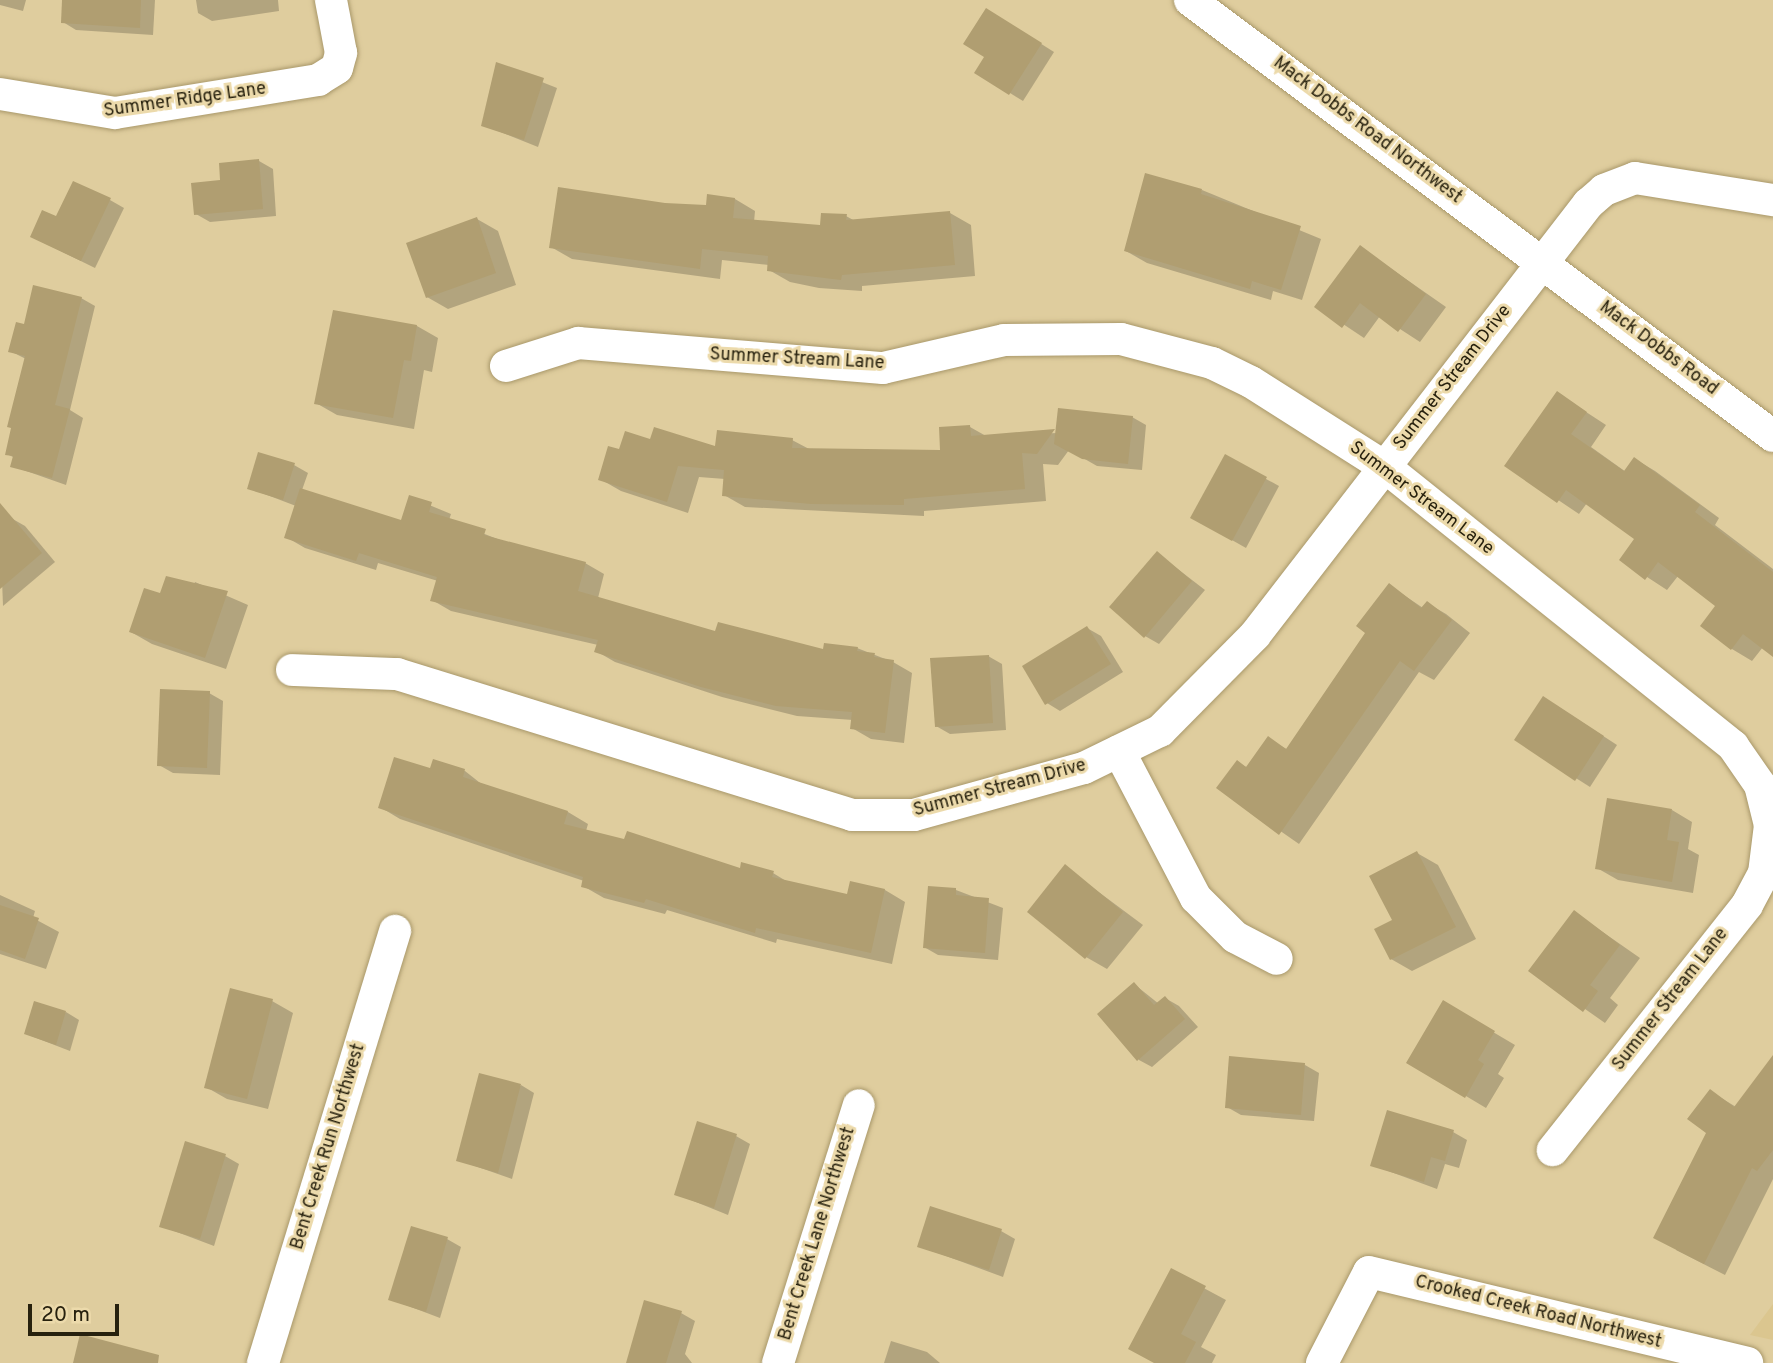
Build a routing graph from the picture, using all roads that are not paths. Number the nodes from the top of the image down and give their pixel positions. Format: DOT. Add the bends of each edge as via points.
graph roads {
  1 [pos="331,0"];
  2 [pos="1190,0"];
  3 [pos="0,94"];
  4 [pos="1773,200"];
  5 [pos="1542,263"];
  6 [pos="506,366"];
  7 [pos="1773,436"];
  8 [pos="1385,467"];
  9 [pos="292,670"];
  10 [pos="1119,751"];
  11 [pos="395,931"];
  12 [pos="1277,959"];
  13 [pos="859,1105"];
  14 [pos="1553,1150"];
  15 [pos="263,1363"];
  16 [pos="778,1363"];
  17 [pos="1322,1363"];
  18 [pos="1747,1363"];
  1 -- 3 [label="street, Summer Ridge Lane" via="341,53 329,76 115,113"];
  2 -- 5 [label="street, Mack Dobbs Road Northwest"];
  4 -- 5 [label="street, Summer Stream Drive" via="1635,178 1619,181 1588,204"];
  5 -- 7 [label="street, Mack Dobbs Road"];
  5 -- 8 [label="street, Summer Stream Drive"];
  6 -- 8 [label="street, Summer Stream Lane" via="578,343 883,368 1004,340 1121,339 1212,363 1251,382"];
  8 -- 10 [label="street, Summer Stream Drive" via="1255,635 1160,731"];
  8 -- 14 [label="street, Summer Stream Lane" via="1733,746 1760,785 1770,825 1764,873 1747,905"];
  9 -- 10 [label="street, Summer Stream Drive" via="397,674 607,743 852,815 914,815 1084,768"];
  10 -- 12 [label="street" via="1196,898 1235,937"];
  11 -- 15 [label="street, Bent Creek Run Northwest"];
  13 -- 16 [label="street, Bent Creek Lane Northwest"];
  17 -- 18 [label="street, Crooked Creek Road Northwest" via="1369,1272"];
}
